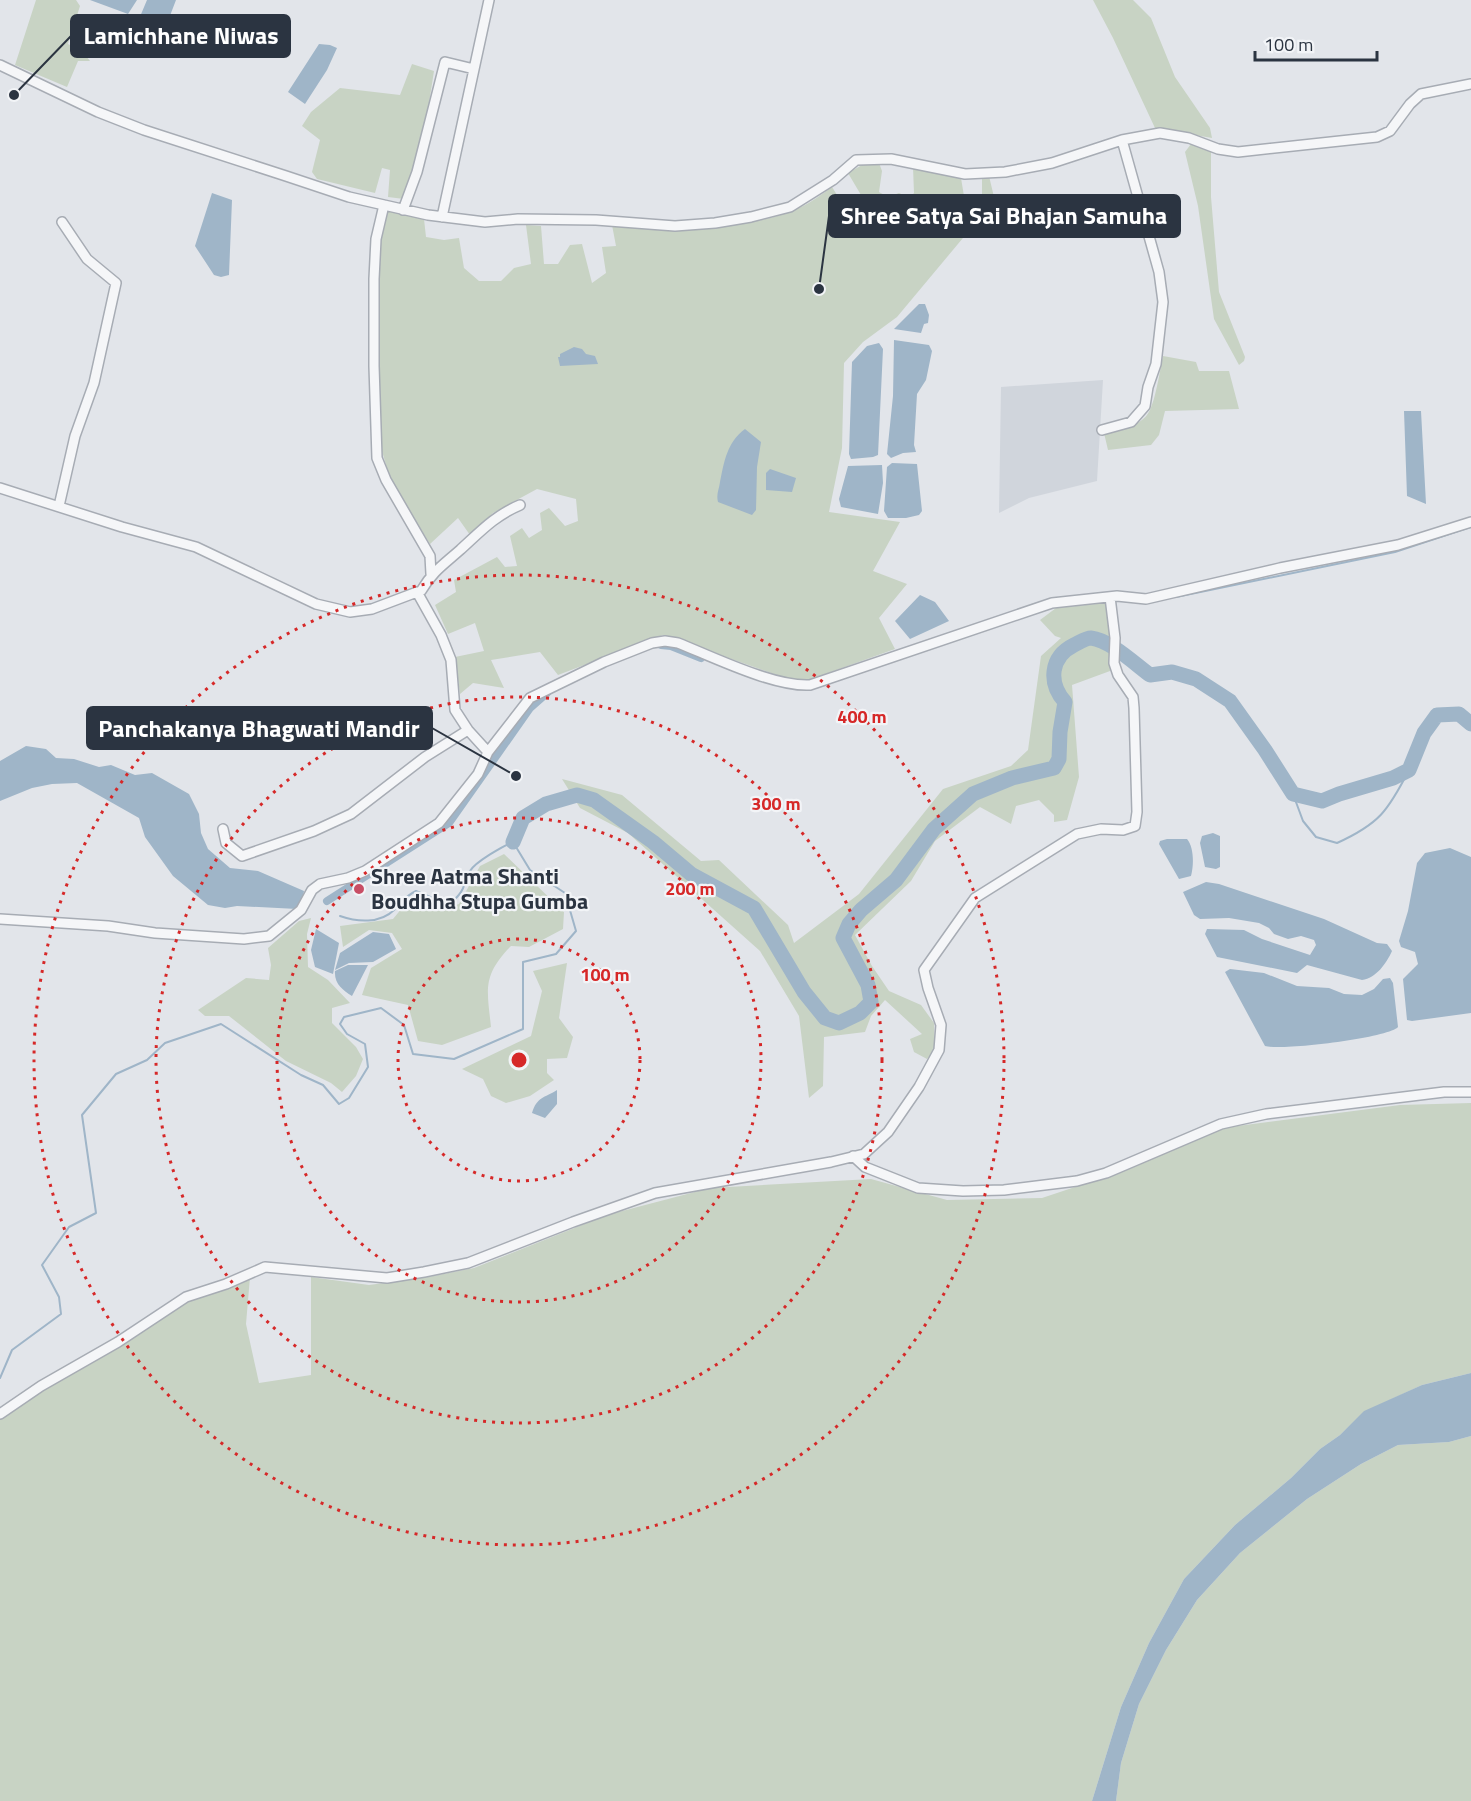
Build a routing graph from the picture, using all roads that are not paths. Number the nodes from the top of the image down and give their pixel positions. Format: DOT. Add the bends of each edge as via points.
graph roads {
  1 [pos="489,0"];
  2 [pos="0,65"];
  3 [pos="474,69"];
  4 [pos="1471,84"];
  5 [pos="1122,140"];
  6 [pos="384,205"];
  7 [pos="404,210"];
  8 [pos="442,217"];
  9 [pos="62,222"];
  10 [pos="1102,430"];
  11 [pos="0,488"];
  12 [pos="520,505"];
  13 [pos="59,506"];
  14 [pos="1471,522"];
  15 [pos="431,574"];
  16 [pos="417,592"];
  17 [pos="1110,597"];
  18 [pos="468,730"];
  19 [pos="488,752"];
  20 [pos="223,829"];
  21 [pos="0,919"];
  22 [pos="1471,1092"];
  23 [pos="853,1156"];
  24 [pos="0,1414"];
  1 -- 3 [label="street"];
  2 -- 6 [label="street" via="144,130"];
  3 -- 7 [label="street" via="445,63"];
  3 -- 8 [label="street"];
  4 -- 5 [label="street" via="1420,94 1390,131 1377,137 1238,152 1160,133"];
  5 -- 8 [label="street" via="1052,163 1005,172 965,174 891,159 856,160 790,207 714,223 675,226 596,220 485,222"];
  5 -- 10 [label="street" via="1163,302 1156,364 1145,406 1131,422"];
  6 -- 7 [label="street"];
  6 -- 15 [label="street" via="376,239 374,279 377,458 430,556"];
  7 -- 8 [label="street"];
  9 -- 13 [label="street" via="87,259 117,283 97,374 75,436"];
  11 -- 13 [label="street"];
  12 -- 15 [label="street" via="501,513"];
  13 -- 16 [label="street" via="196,547 316,604 350,612 372,609"];
  14 -- 17 [label="street" via="1398,545 1157,597"];
  15 -- 16 [label="street"];
  16 -- 18 [label="street" via="451,660 455,710"];
  17 -- 19 [label="street" via="1052,603 810,685 773,680 678,643 652,643 530,698"];
  17 -- 23 [label="street" via="1114,663 1133,697 1135,826 1077,834 975,898 924,970 941,1025 939,1050 888,1132 864,1154"];
  18 -- 19 [label="street"];
  18 -- 20 [label="street" via="424,757 351,814 314,831 242,856 226,843"];
  19 -- 21 [label="street" via="478,774 439,823 365,871 320,884 301,910 268,936 244,939"];
  22 -- 23 [label="street" via="1266,1114 1221,1124 1106,1173 1004,1190 918,1188 865,1167"];
  23 -- 24 [label="street" via="655,1193 468,1263 424,1272 387,1278 264,1267 186,1298"];
}
